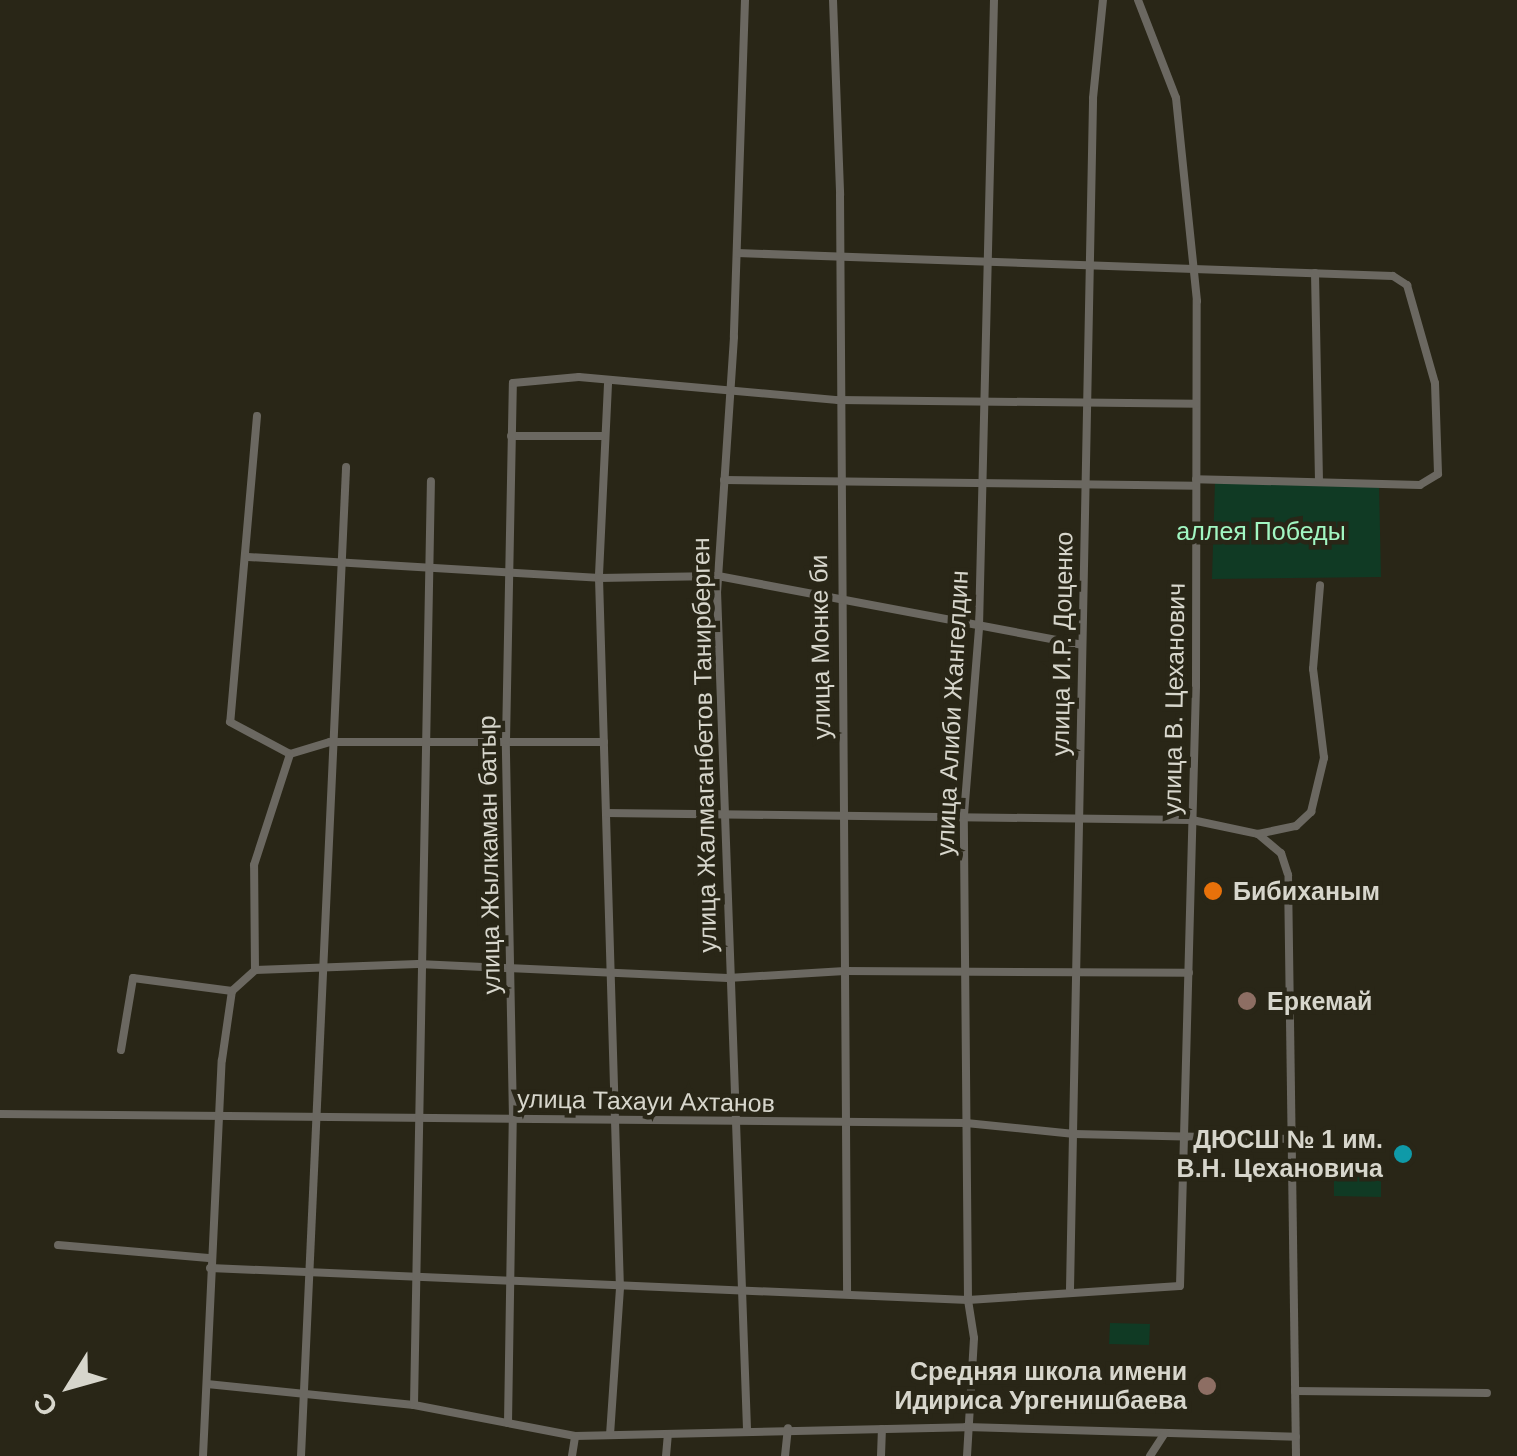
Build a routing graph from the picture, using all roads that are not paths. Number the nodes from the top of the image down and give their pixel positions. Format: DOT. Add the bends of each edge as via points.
graph roads {
  1 [pos="745,0"];
  2 [pos="833,0"];
  3 [pos="994,0"];
  4 [pos="1103,0"];
  5 [pos="1138,0"];
  6 [pos="737,253"];
  7 [pos="837,256"];
  8 [pos="989,260"];
  9 [pos="1090,263"];
  10 [pos="1194,268"];
  11 [pos="1315,273"];
  12 [pos="608,384"];
  13 [pos="730,391"];
  14 [pos="838,400"];
  15 [pos="985,402"];
  16 [pos="1087,404"];
  17 [pos="1196,404"];
  18 [pos="257,416"];
  19 [pos="510,436"];
  20 [pos="604,436"];
  21 [pos="346,467"];
  22 [pos="724,480"];
  23 [pos="1319,480"];
  24 [pos="431,481"];
  25 [pos="982,482"];
  26 [pos="1196,482"];
  27 [pos="838,484"];
  28 [pos="1085,485"];
  29 [pos="248,557"];
  30 [pos="342,566"];
  31 [pos="431,570"];
  32 [pos="510,574"];
  33 [pos="718,576"];
  34 [pos="599,578"];
  35 [pos="1320,586"];
  36 [pos="839,597"];
  37 [pos="979,627"];
  38 [pos="1082,645"];
  39 [pos="426,741"];
  40 [pos="506,741"];
  41 [pos="330,742"];
  42 [pos="604,742"];
  43 [pos="290,754"];
  44 [pos="723,811"];
  45 [pos="606,812"];
  46 [pos="843,813"];
  47 [pos="964,815"];
  48 [pos="1078,818"];
  49 [pos="1192,820"];
  50 [pos="1258,834"];
  51 [pos="418,964"];
  52 [pos="512,969"];
  53 [pos="611,969"];
  54 [pos="1076,969"];
  55 [pos="255,970"];
  56 [pos="322,970"];
  57 [pos="845,971"];
  58 [pos="1190,973"];
  59 [pos="964,974"];
  60 [pos="728,978"];
  61 [pos="232,991"];
  62 [pos="121,1050"];
  63 [pos="0,1114"];
  64 [pos="315,1115"];
  65 [pos="418,1117"];
  66 [pos="513,1119"];
  67 [pos="219,1120"];
  68 [pos="616,1121"];
  69 [pos="966,1122"];
  70 [pos="732,1124"];
  71 [pos="846,1124"];
  72 [pos="1074,1134"];
  73 [pos="1186,1135"];
  74 [pos="1292,1139"];
  75 [pos="58,1245"];
  76 [pos="211,1263"];
  77 [pos="314,1272"];
  78 [pos="417,1276"];
  79 [pos="512,1283"];
  80 [pos="620,1288"];
  81 [pos="1070,1290"];
  82 [pos="847,1293"];
  83 [pos="744,1294"];
  84 [pos="968,1300"];
  85 [pos="207,1384"];
  86 [pos="1295,1390"];
  87 [pos="1487,1393"];
  88 [pos="304,1396"];
  89 [pos="414,1405"];
  90 [pos="508,1423"];
  91 [pos="966,1427"];
  92 [pos="788,1428"];
  93 [pos="747,1429"];
  94 [pos="882,1429"];
  95 [pos="1165,1433"];
  96 [pos="668,1434"];
  97 [pos="575,1436"];
  98 [pos="610,1436"];
  99 [pos="1296,1437"];
  100 [pos="203,1456"];
  101 [pos="301,1456"];
  102 [pos="572,1456"];
  103 [pos="666,1456"];
  104 [pos="785,1456"];
  105 [pos="881,1456"];
  106 [pos="967,1456"];
  107 [pos="1150,1456"];
  108 [pos="1296,1456"];
  1 -- 6 [label="street, улица Жалмаганбетов Танирберген"];
  2 -- 7 [label="street, улица Монке би"];
  3 -- 8 [label="street, улица Алиби Жангелдин"];
  4 -- 9 [label="street, улица И.Р. Доценко"];
  5 -- 10 [label="street, улица В. Цеханович" via="1176,98"];
  6 -- 7 [label="street"];
  6 -- 13 [label="street, улица Жалмаганбетов Танирберген"];
  7 -- 8 [label="street"];
  7 -- 14 [label="street, улица Монке би"];
  8 -- 9 [label="street"];
  8 -- 15 [label="street, улица Алиби Жангелдин"];
  9 -- 10 [label="street"];
  9 -- 16 [label="street, улица И.Р. Доценко"];
  10 -- 11 [label="street"];
  10 -- 17 [label="street, улица В. Цеханович"];
  11 -- 23 [label="street"];
  11 -- 23 [label="street" via="1393,276 1407,286 1435,383 1438,474 1420,485"];
  12 -- 13 [label="street"];
  12 -- 19 [label="street, улица Жылкаман батыр" via="521,378 513,383"];
  12 -- 20 [label="street"];
  13 -- 14 [label="street"];
  13 -- 22 [label="street, улица Жалмаганбетов Танирберген"];
  14 -- 15 [label="street"];
  14 -- 27 [label="street, улица Монке би"];
  15 -- 16 [label="street"];
  15 -- 25 [label="street, улица Алиби Жангелдин"];
  16 -- 17 [label="street"];
  16 -- 28 [label="street, улица И.Р. Доценко"];
  17 -- 26 [label="street, улица В. Цеханович"];
  18 -- 29 [label="street"];
  19 -- 20 [label="street"];
  19 -- 32 [label="street, улица Жылкаман батыр"];
  20 -- 34 [label="street"];
  21 -- 30 [label="street"];
  22 -- 27 [label="street"];
  22 -- 33 [label="street, улица Жалмаганбетов Танирберген"];
  23 -- 26 [label="street"];
  24 -- 31 [label="street"];
  25 -- 27 [label="street"];
  25 -- 28 [label="street"];
  25 -- 37 [label="street, улица Алиби Жангелдин"];
  26 -- 28 [label="street"];
  26 -- 49 [label="street, улица В. Цеханович"];
  27 -- 36 [label="street, улица Монке би"];
  28 -- 38 [label="street, улица И.Р. Доценко"];
  29 -- 30 [label="street"];
  29 -- 43 [label="street" via="230,722"];
  30 -- 31 [label="street"];
  30 -- 41 [label="street"];
  31 -- 32 [label="street"];
  31 -- 39 [label="street"];
  32 -- 34 [label="street"];
  32 -- 40 [label="street, улица Жылкаман батыр"];
  33 -- 34 [label="street"];
  33 -- 36 [label="street"];
  33 -- 44 [label="street, улица Жалмаганбетов Танирберген"];
  34 -- 42 [label="street"];
  35 -- 50 [label="street" via="1312,669 1324,758 1311,812 1296,826"];
  36 -- 37 [label="street"];
  36 -- 46 [label="street, улица Монке би"];
  37 -- 38 [label="street"];
  37 -- 47 [label="street, улица Алиби Жангелдин"];
  38 -- 48 [label="street, улица И.Р. Доценко"];
  39 -- 40 [label="street"];
  39 -- 41 [label="street"];
  39 -- 51 [label="street"];
  40 -- 42 [label="street"];
  40 -- 52 [label="street, улица Жылкаман батыр"];
  41 -- 43 [label="street"];
  41 -- 56 [label="street"];
  42 -- 45 [label="street"];
  43 -- 55 [label="street" via="254,865"];
  44 -- 45 [label="street"];
  44 -- 46 [label="street"];
  44 -- 60 [label="street, улица Жалмаганбетов Танирберген"];
  45 -- 53 [label="street"];
  46 -- 47 [label="street"];
  46 -- 57 [label="street, улица Монке би"];
  47 -- 48 [label="street"];
  47 -- 59 [label="street, улица Алиби Жангелдин"];
  48 -- 49 [label="street"];
  48 -- 54 [label="street, улица И.Р. Доценко"];
  49 -- 50 [label="street"];
  49 -- 58 [label="street, улица В. Цеханович"];
  50 -- 74 [label="street" via="1281,853 1288,875"];
  51 -- 52 [label="street"];
  51 -- 56 [label="street"];
  51 -- 65 [label="street"];
  52 -- 53 [label="street"];
  52 -- 66 [label="street, улица Жылкаман батыр"];
  53 -- 60 [label="street"];
  53 -- 68 [label="street"];
  54 -- 58 [label="street"];
  54 -- 59 [label="street"];
  54 -- 72 [label="street, улица И.Р. Доценко"];
  55 -- 56 [label="street"];
  55 -- 61 [label="street"];
  56 -- 64 [label="street"];
  57 -- 59 [label="street"];
  57 -- 60 [label="street"];
  57 -- 71 [label="street, улица Монке би"];
  58 -- 73 [label="street, улица В. Цеханович"];
  59 -- 69 [label="street, улица Алиби Жангелдин"];
  60 -- 70 [label="street, улица Жалмаганбетов Танирберген"];
  61 -- 62 [label="street" via="133,978"];
  61 -- 67 [label="street"];
  63 -- 67 [label="street, улица Тахауи Ахтанов"];
  64 -- 65 [label="street, улица Тахауи Ахтанов"];
  64 -- 67 [label="street, улица Тахауи Ахтанов"];
  64 -- 77 [label="street"];
  65 -- 66 [label="street, улица Тахауи Ахтанов"];
  65 -- 78 [label="street"];
  66 -- 68 [label="street, улица Тахауи Ахтанов"];
  66 -- 79 [label="street, улица Жылкаман батыр"];
  67 -- 76 [label="street"];
  68 -- 70 [label="street, улица Тахауи Ахтанов"];
  68 -- 80 [label="street"];
  69 -- 71 [label="street, улица Тахауи Ахтанов"];
  69 -- 72 [label="street, улица Тахауи Ахтанов"];
  69 -- 84 [label="street, улица Алиби Жангелдин"];
  70 -- 71 [label="street, улица Тахауи Ахтанов"];
  70 -- 83 [label="street, улица Жалмаганбетов Танирберген"];
  71 -- 82 [label="street, улица Монке би"];
  72 -- 73 [label="street, улица Тахауи Ахтанов"];
  72 -- 81 [label="street, улица И.Р. Доценко"];
  73 -- 74 [label="street, улица Тахауи Ахтанов"];
  73 -- 81 [label="street, улица В. Цеханович" via="1180,1286"];
  74 -- 86 [label="street"];
  75 -- 76 [label="street"];
  76 -- 77 [label="street"];
  76 -- 85 [label="street"];
  77 -- 78 [label="street"];
  77 -- 88 [label="street"];
  78 -- 79 [label="street"];
  78 -- 89 [label="street"];
  79 -- 80 [label="street"];
  79 -- 90 [label="street, улица Жылкаман батыр"];
  80 -- 83 [label="street"];
  80 -- 98 [label="street"];
  81 -- 84 [label="street"];
  82 -- 83 [label="street"];
  82 -- 84 [label="street"];
  83 -- 93 [label="street, улица Жалмаганбетов Танирберген"];
  84 -- 91 [label="street, улица Алиби Жангелдин" via="974,1338"];
  85 -- 88 [label="street"];
  85 -- 100 [label="street"];
  86 -- 87 [label="street"];
  86 -- 99 [label="street"];
  88 -- 89 [label="street"];
  88 -- 101 [label="street"];
  89 -- 90 [label="street"];
  90 -- 97 [label="street"];
  91 -- 94 [label="street"];
  91 -- 95 [label="street"];
  91 -- 106 [label="street, улица Алиби Жангелдин"];
  92 -- 93 [label="street"];
  92 -- 94 [label="street"];
  92 -- 104 [label="street"];
  93 -- 96 [label="street"];
  94 -- 105 [label="street"];
  95 -- 99 [label="street"];
  95 -- 107 [label="street"];
  96 -- 98 [label="street"];
  96 -- 103 [label="street"];
  97 -- 98 [label="street"];
  97 -- 102 [label="street"];
  99 -- 108 [label="street"];
}
